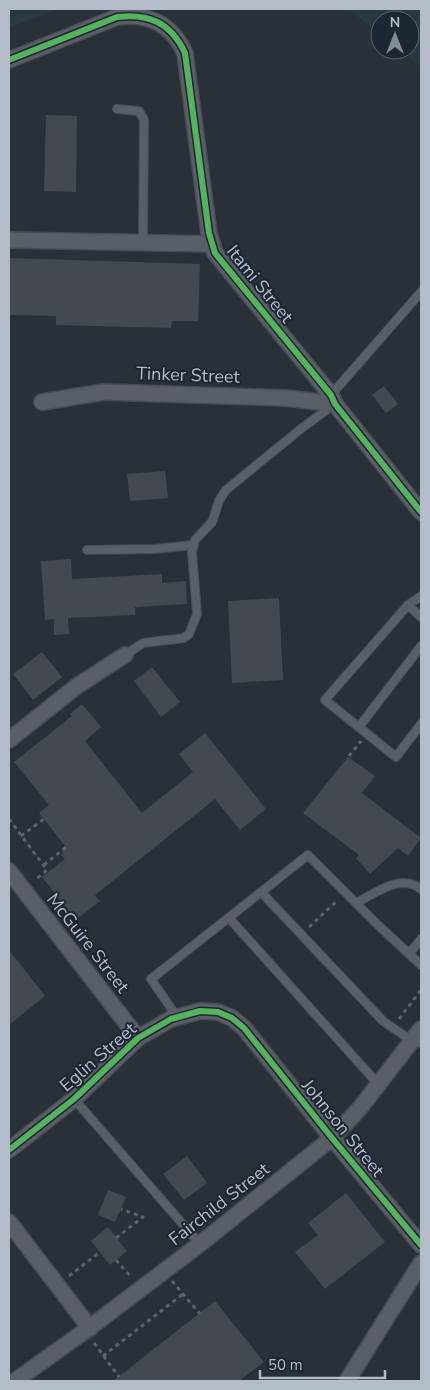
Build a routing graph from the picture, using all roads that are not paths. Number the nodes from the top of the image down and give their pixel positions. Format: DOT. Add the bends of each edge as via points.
graph roads {
  1 [pos="9,60"];
  2 [pos="117,109"];
  3 [pos="10,240"];
  4 [pos="143,243"];
  5 [pos="212,244"];
  6 [pos="421,292"];
  7 [pos="333,399"];
  8 [pos="42,402"];
  9 [pos="421,512"];
  10 [pos="194,545"];
  11 [pos="87,550"];
  12 [pos="421,596"];
  13 [pos="408,605"];
  14 [pos="421,617"];
  15 [pos="421,646"];
  16 [pos="126,655"];
  17 [pos="421,724"];
  18 [pos="359,727"];
  19 [pos="9,740"];
  20 [pos="9,872"];
  21 [pos="421,889"];
  22 [pos="261,892"];
  23 [pos="356,903"];
  24 [pos="229,918"];
  25 [pos="421,938"];
  26 [pos="409,954"];
  27 [pos="421,965"];
  28 [pos="177,1017"];
  29 [pos="244,1028"];
  30 [pos="421,1029"];
  31 [pos="138,1038"];
  32 [pos="416,1042"];
  33 [pos="378,1084"];
  34 [pos="74,1099"];
  35 [pos="332,1138"];
  36 [pos="9,1150"];
  37 [pos="9,1222"];
  38 [pos="200,1244"];
  39 [pos="421,1245"];
  40 [pos="421,1263"];
  41 [pos="87,1330"];
  42 [pos="15,1381"];
  43 [pos="347,1381"];
  1 -- 5 [label="street, Itami Street" via="117,17 157,22 173,33 185,52"];
  2 -- 4 [label="lane" via="139,111 144,120"];
  3 -- 4 [label="street"];
  4 -- 5 [label="street"];
  5 -- 7 [label="street, Itami Street" via="215,253"];
  6 -- 7 [label="lane"];
  7 -- 8 [label="street, Tinker Street" via="104,392"];
  7 -- 9 [label="street, Itami Street"];
  7 -- 10 [label="lane" via="226,490 212,522"];
  10 -- 11 [label="lane"];
  10 -- 16 [label="lane" via="197,614 189,634 184,638 143,643"];
  12 -- 13 [label="lane"];
  13 -- 14 [label="lane"];
  13 -- 18 [label="lane" via="325,700"];
  15 -- 18 [label="lane"];
  16 -- 19 [label="street" via="77,686"];
  17 -- 18 [label="lane" via="396,757"];
  20 -- 31 [label="street, McGuire Street"];
  21 -- 23 [label="lane" via="414,884 394,883"];
  22 -- 23 [label="lane" via="308,855"];
  22 -- 24 [label="lane"];
  22 -- 32 [label="lane" via="383,1021"];
  23 -- 26 [label="lane"];
  24 -- 28 [label="lane" via="151,979"];
  24 -- 33 [label="lane"];
  25 -- 26 [label="lane"];
  26 -- 27 [label="lane"];
  28 -- 29 [label="street, Eglin Street" via="200,1011 218,1012"];
  28 -- 31 [label="street, Eglin Street"];
  29 -- 35 [label="street, Johnson Street"];
  30 -- 32 [label="street, Fairchild Street"];
  31 -- 34 [label="street, Eglin Street"];
  32 -- 33 [label="street, Fairchild Street"];
  33 -- 35 [label="street, Fairchild Street"];
  34 -- 36 [label="street, Eglin Street"];
  34 -- 38 [label="lane"];
  35 -- 38 [label="street, Fairchild Street"];
  35 -- 39 [label="street, Johnson Street"];
  37 -- 41 [label="street"];
  38 -- 41 [label="street, Fairchild Street"];
  40 -- 43 [label="street"];
  41 -- 42 [label="street, Fairchild Street"];
}
